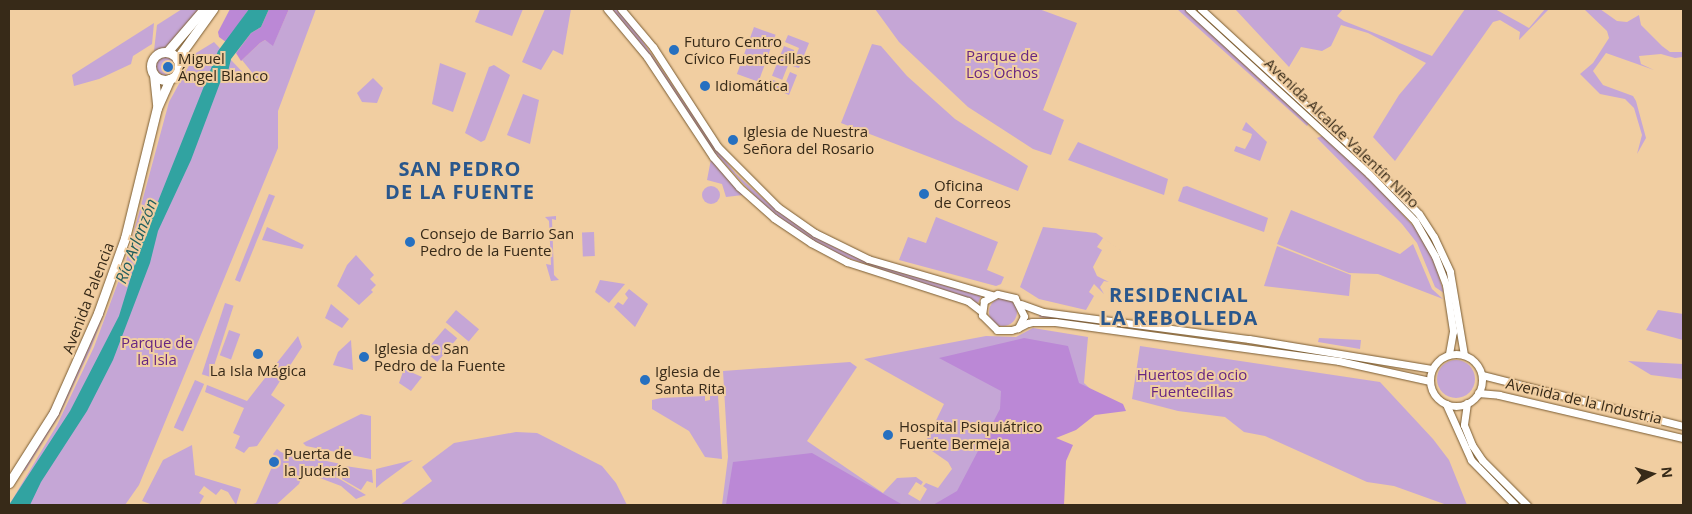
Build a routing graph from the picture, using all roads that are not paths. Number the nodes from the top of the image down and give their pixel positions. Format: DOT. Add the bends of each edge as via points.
graph roads {
  1 [pos="204,9"];
  2 [pos="213,9"];
  3 [pos="607,9"];
  4 [pos="621,9"];
  5 [pos="1189,9"];
  6 [pos="1201,9"];
  7 [pos="167,52"];
  8 [pos="177,59"];
  9 [pos="154,75"];
  10 [pos="170,79"];
  11 [pos="157,108"];
  12 [pos="992,295"];
  13 [pos="1021,304"];
  14 [pos="981,311"];
  15 [pos="1018,328"];
  16 [pos="1449,354"];
  17 [pos="1464,355"];
  18 [pos="1432,369"];
  19 [pos="1482,376"];
  20 [pos="1430,381"];
  21 [pos="1478,393"];
  22 [pos="1467,403"];
  23 [pos="1446,404"];
  24 [pos="1683,426"];
  25 [pos="1683,438"];
  26 [pos="9,483"];
  27 [pos="1515,505"];
  28 [pos="1527,505"];
  1 -- 7 [label="highway"];
  2 -- 8 [label="highway"];
  3 -- 14 [label="main road" via="638,45 713,157 739,187 774,218 847,262 960,298"];
  4 -- 12 [label="main road" via="653,47 718,147 778,207 815,233 868,259"];
  5 -- 16 [label="main road, Avenida Alcalde Valentín Niño" via="1382,186 1415,222 1435,256 1446,285 1453,331"];
  6 -- 17 [label="main road, Avenida Alcalde Valentín Niño" via="1369,163 1419,214 1434,236 1450,272"];
  7 -- 8 [label="highway"];
  7 -- 9 [label="highway" via="152,60"];
  8 -- 10 [label="highway" via="177,72"];
  9 -- 10 [label="highway"];
  9 -- 11 [label="highway"];
  10 -- 11 [label="highway"];
  11 -- 26 [label="highway, Avenida Palencia" via="126,232 98,313 54,412"];
  12 -- 13 [label="main road" via="1008,295"];
  12 -- 14 [label="main road" via="984,301"];
  13 -- 15 [label="main road" via="1024,316"];
  13 -- 18 [label="main road" via="1043,312 1257,340"];
  14 -- 15 [label="main road" via="986,322 995,329"];
  15 -- 20 [label="main road" via="1032,322 1055,322 1330,359"];
  16 -- 17 [label="main road"];
  16 -- 18 [label="main road"];
  17 -- 19 [label="main road" via="1476,363"];
  18 -- 20 [label="main road"];
  19 -- 21 [label="main road"];
  19 -- 24 [label="main road, Avenida de la Industria"];
  20 -- 23 [label="main road" via="1437,397"];
  21 -- 22 [label="main road"];
  21 -- 25 [label="main road, Avenida de la Industria" via="1500,395"];
  22 -- 23 [label="main road"];
  22 -- 28 [label="main road" via="1464,425 1472,445 1482,460"];
  23 -- 27 [label="main road" via="1471,460"];
}
